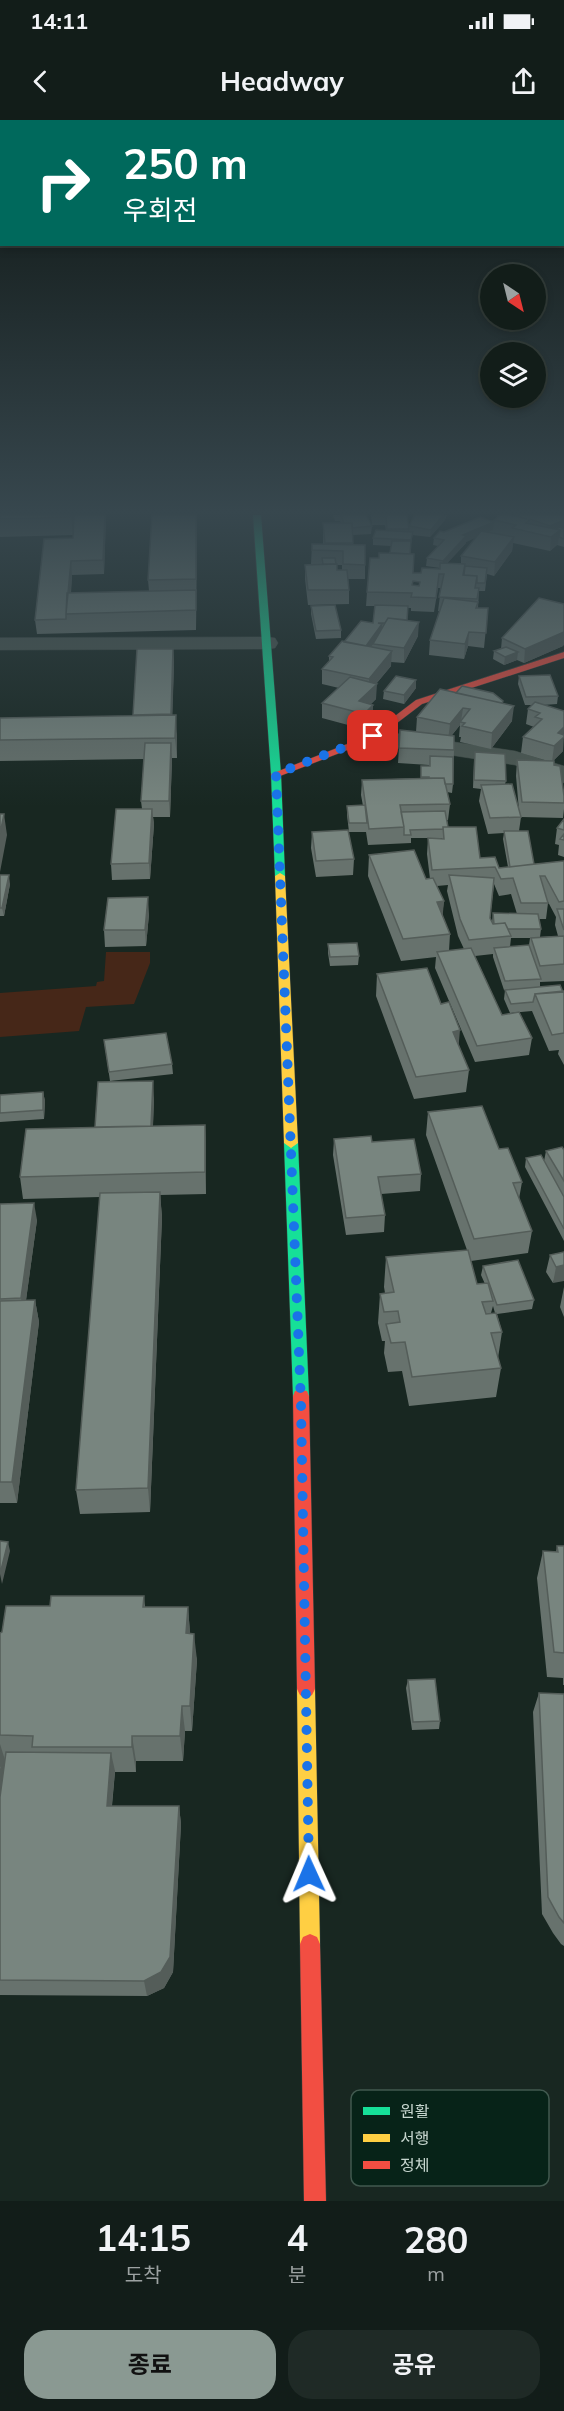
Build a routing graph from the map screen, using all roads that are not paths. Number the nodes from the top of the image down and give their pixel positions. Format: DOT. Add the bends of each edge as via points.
graph roads {
  1 [pos="265,612"];
  2 [pos="267,643"];
  3 [pos="0,644"];
  4 [pos="564,655"];
  5 [pos="373,736"];
  6 [pos="276,774"];
  7 [pos="564,776"];
  8 [pos="315,2201"];
  1 -- 2 [label="street"];
  2 -- 3 [label="street"];
  2 -- 6 [label="street"];
  4 -- 5 [label="street" via="419,702"];
  5 -- 6 [label="street"];
  5 -- 7 [label="street" via="529,760"];
  6 -- 8 [label="street" via="301,1404"];
}
